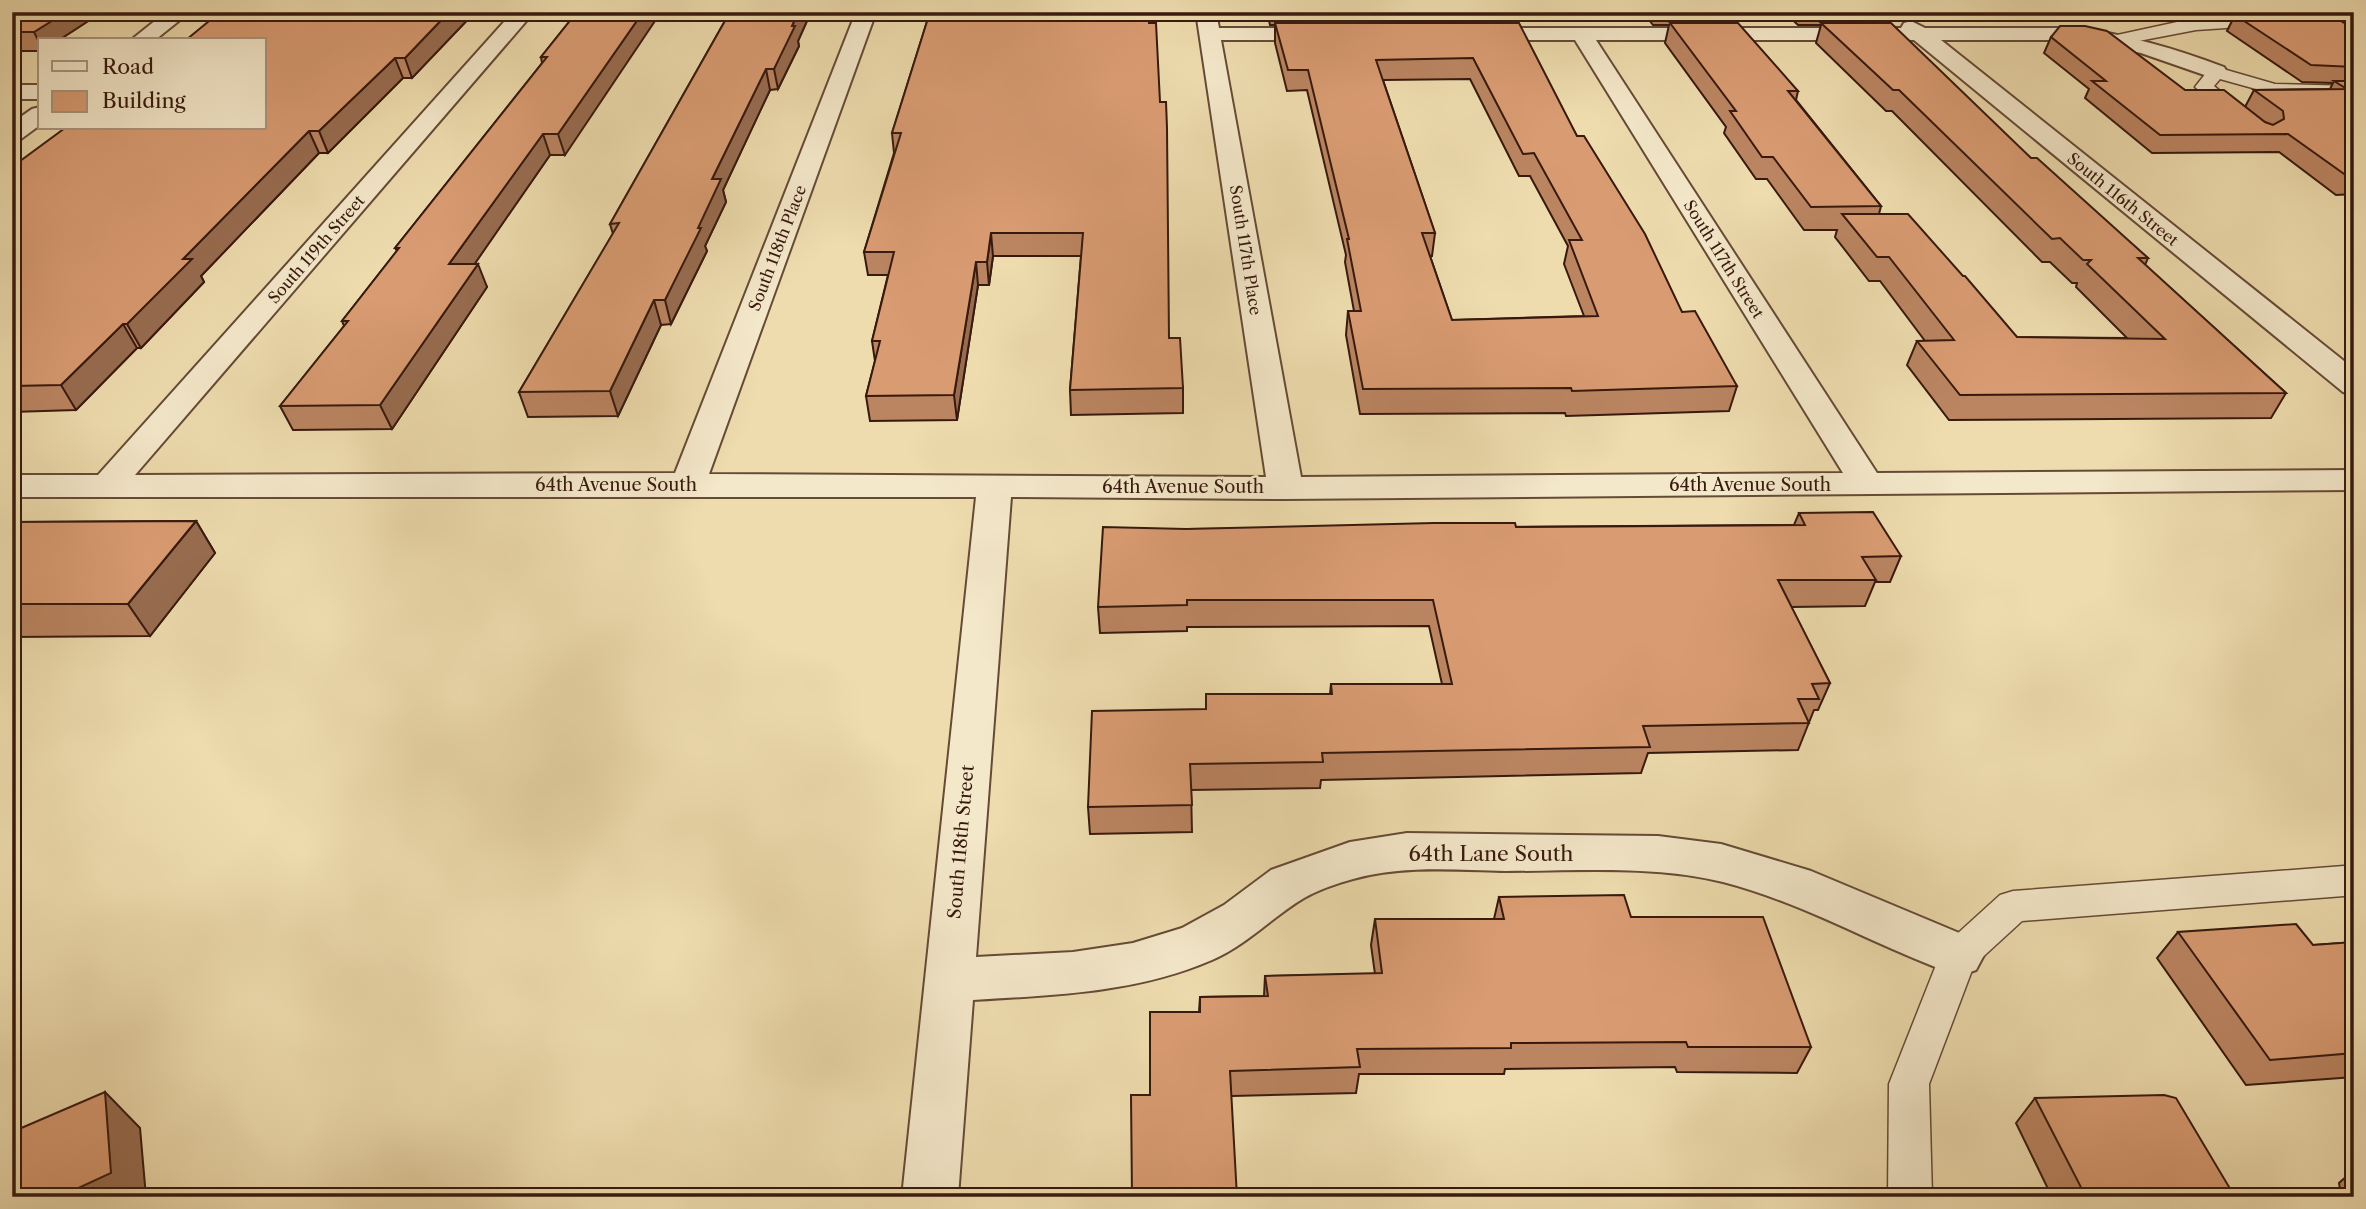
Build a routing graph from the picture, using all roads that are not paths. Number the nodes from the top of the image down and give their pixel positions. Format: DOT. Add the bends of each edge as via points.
graph roads {
  1 [pos="180,12"];
  2 [pos="524,12"];
  3 [pos="866,12"];
  4 [pos="1894,12"];
  5 [pos="2275,20"];
  6 [pos="1208,23"];
  7 [pos="1581,33"];
  8 [pos="1348,34"];
  9 [pos="1457,34"];
  10 [pos="1918,34"];
  11 [pos="145,38"];
  12 [pos="2123,39"];
  13 [pos="2216,72"];
  14 [pos="2354,91"];
  15 [pos="12,92"];
  16 [pos="38,92"];
  17 [pos="38,115"];
  18 [pos="2254,126"];
  19 [pos="12,134"];
  20 [pos="2354,385"];
  21 [pos="2354,480"];
  22 [pos="688,484"];
  23 [pos="1867,484"];
  24 [pos="12,486"];
  25 [pos="107,486"];
  26 [pos="994,487"];
  27 [pos="1285,488"];
  28 [pos="2344,881"];
  29 [pos="1959,955"];
  30 [pos="948,980"];
  31 [pos="930,1197"];
  32 [pos="1910,1197"];
  1 -- 11 [label="street"];
  2 -- 25 [label="street, South 119th Street"];
  3 -- 22 [label="street, South 118th Place"];
  4 -- 10 [label="street, South 116th Street"];
  5 -- 12 [label="lane" via="2161,29"];
  6 -- 8 [label="street"];
  6 -- 27 [label="street, South 117th Place"];
  7 -- 9 [label="street"];
  7 -- 10 [label="street"];
  7 -- 23 [label="street, South 117th Street"];
  10 -- 12 [label="street" via="2078,34"];
  10 -- 20 [label="street, South 116th Street"];
  12 -- 13 [label="street"];
  13 -- 14 [label="lane" via="2274,89"];
  13 -- 18 [label="lane" via="2204,87"];
  15 -- 16 [label="street"];
  17 -- 19 [label="street"];
  21 -- 23 [label="street, 64th Avenue South"];
  22 -- 25 [label="street, 64th Avenue South"];
  22 -- 26 [label="street, 64th Avenue South"];
  23 -- 27 [label="street, 64th Avenue South"];
  24 -- 25 [label="street, 64th Avenue South"];
  26 -- 27 [label="street, 64th Avenue South"];
  26 -- 30 [label="street, South 118th Street"];
  28 -- 29 [label="lane" via="2013,906"];
  29 -- 30 [label="street, 64th Lane South" via="1794,885 1721,863 1658,854 1408,851 1350,861 1288,884 1196,945 1133,964 1073,973"];
  29 -- 32 [label="lane" via="1909,1084"];
  30 -- 31 [label="street, South 118th Street"];
}
